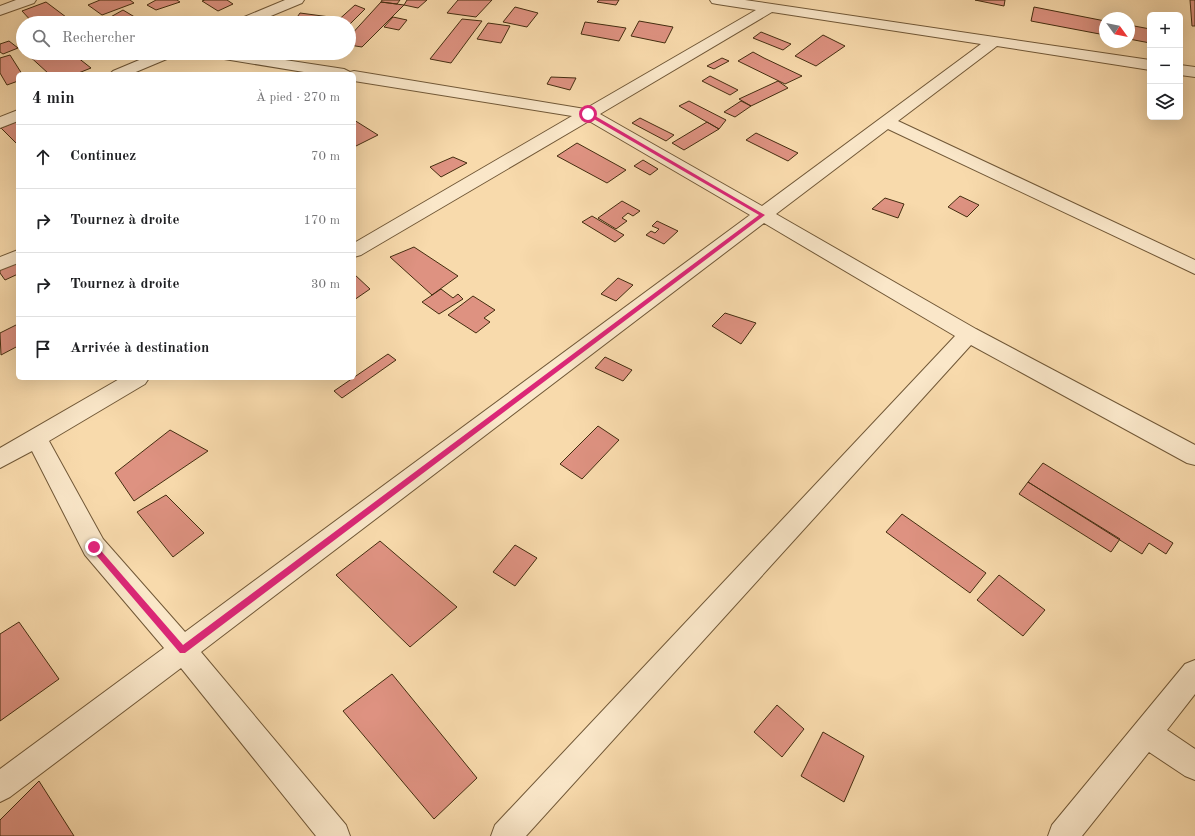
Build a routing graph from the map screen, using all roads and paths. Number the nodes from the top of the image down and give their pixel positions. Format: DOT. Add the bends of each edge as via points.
graph roads {
  1 [pos="29,0"];
  2 [pos="297,0"];
  3 [pos="717,0"];
  4 [pos="769,8"];
  5 [pos="0,11"];
  6 [pos="259,16"];
  7 [pos="993,42"];
  8 [pos="152,60"];
  9 [pos="256,60"];
  10 [pos="1147,65"];
  11 [pos="1183,70"];
  12 [pos="123,72"];
  13 [pos="331,72"];
  14 [pos="1195,72"];
  15 [pos="356,76"];
  16 [pos="380,80"];
  17 [pos="356,92"];
  18 [pos="588,114"];
  19 [pos="16,117"];
  20 [pos="886,122"];
  21 [pos="0,123"];
  22 [pos="763,215"];
  23 [pos="356,250"];
  24 [pos="16,257"];
  25 [pos="0,264"];
  26 [pos="1195,268"];
  27 [pos="969,334"];
  28 [pos="135,380"];
  29 [pos="36,438"];
  30 [pos="1195,456"];
  31 [pos="0,459"];
  32 [pos="183,650"];
  33 [pos="1195,673"];
  34 [pos="1147,733"];
  35 [pos="1195,766"];
  36 [pos="0,787"];
  37 [pos="335,836"];
  38 [pos="506,836"];
  39 [pos="1063,836"];
  1 -- 5 [label="street"];
  2 -- 6 [label="street"];
  3 -- 4 [label="street"];
  4 -- 7 [label="street"];
  4 -- 18 [label="street"];
  7 -- 10 [label="street"];
  7 -- 20 [label="street"];
  8 -- 12 [label="street"];
  9 -- 13 [label="street"];
  11 -- 14 [label="street"];
  15 -- 16 [label="street"];
  16 -- 17 [label="street"];
  16 -- 18 [label="street"];
  18 -- 22 [label="street"];
  18 -- 23 [label="street"];
  19 -- 21 [label="street"];
  20 -- 22 [label="street"];
  20 -- 26 [label="street"];
  22 -- 27 [label="street"];
  22 -- 32 [label="street"];
  24 -- 25 [label="street"];
  27 -- 30 [label="street"];
  27 -- 38 [label="street"];
  28 -- 29 [label="street"];
  29 -- 31 [label="street"];
  29 -- 32 [label="street" via="94,547"];
  32 -- 36 [label="street"];
  32 -- 37 [label="street"];
  33 -- 34 [label="street"];
  34 -- 35 [label="street"];
  34 -- 39 [label="street"];
}
